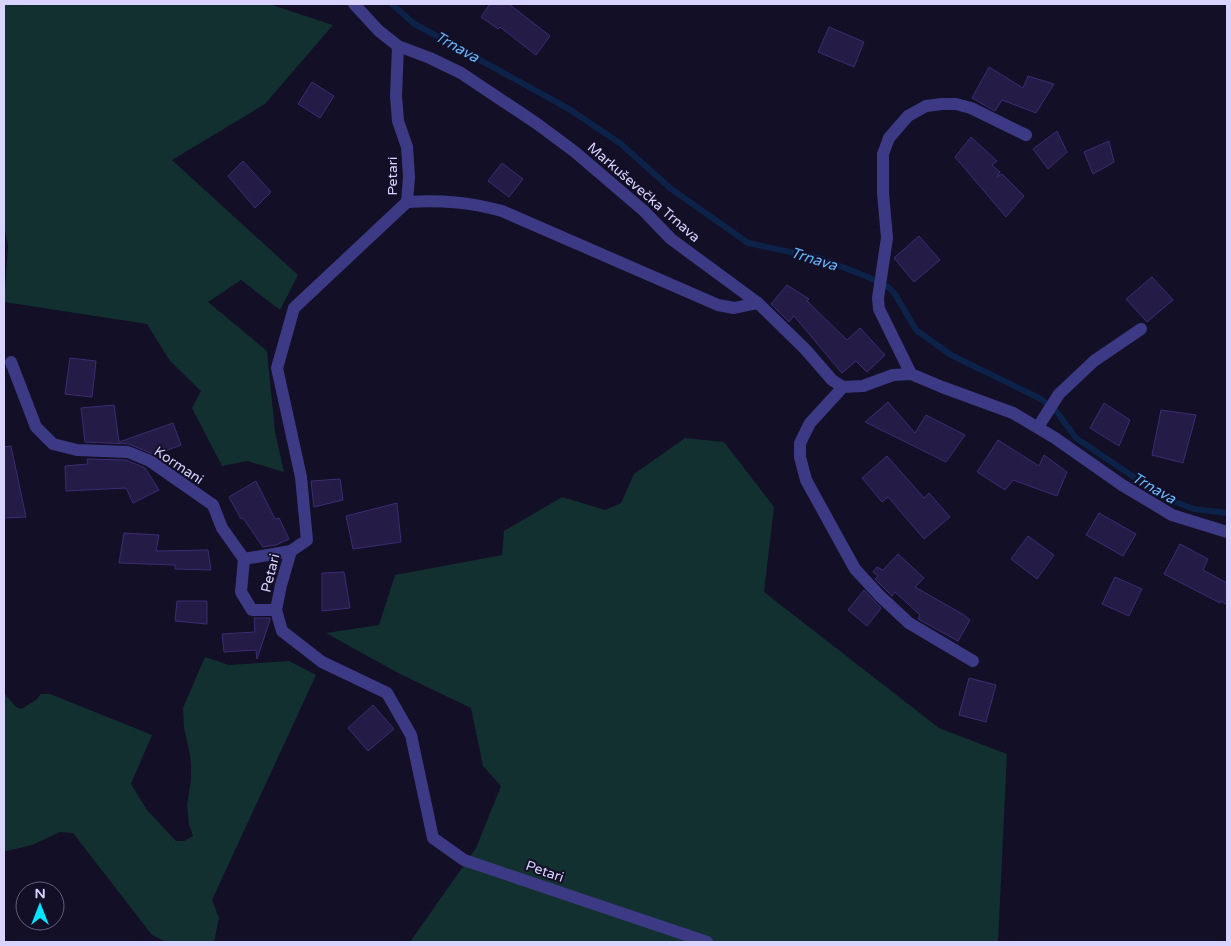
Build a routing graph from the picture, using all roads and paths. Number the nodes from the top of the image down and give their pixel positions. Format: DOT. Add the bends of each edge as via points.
graph roads {
  1 [pos="354,4"];
  2 [pos="398,46"];
  3 [pos="1026,135"];
  4 [pos="407,202"];
  5 [pos="758,303"];
  6 [pos="1141,328"];
  7 [pos="11,362"];
  8 [pos="911,374"];
  9 [pos="843,387"];
  10 [pos="1038,427"];
  11 [pos="1227,532"];
  12 [pos="291,551"];
  13 [pos="244,559"];
  14 [pos="276,610"];
  15 [pos="973,661"];
  16 [pos="707,942"];
  1 -- 2 [label="street, Markuševečka Trnava"];
  2 -- 4 [label="street, Petari" via="396,96 398,121 406,147"];
  2 -- 5 [label="street, Markuševečka Trnava" via="461,73 536,124 644,210 671,239"];
  3 -- 8 [label="street" via="956,104 926,106 908,116 889,138 883,154 887,238 878,298 879,308"];
  4 -- 5 [label="street" via="432,200 502,211 718,304 734,308"];
  4 -- 12 [label="street, Petari" via="294,308 277,368 301,477 307,540"];
  5 -- 9 [label="street, Markuševečka Trnava" via="832,380"];
  6 -- 10 [label="street" via="1094,361 1050,406"];
  7 -- 13 [label="street, Kormani" via="36,427 53,444 77,450 128,452 150,461 213,505 222,528"];
  8 -- 9 [label="street" via="893,375 863,386"];
  8 -- 10 [label="street" via="1013,412"];
  9 -- 15 [label="street" via="810,423 800,443 806,480 855,569 910,623"];
  10 -- 11 [label="street" via="1172,515"];
  12 -- 13 [label="street"];
  12 -- 14 [label="street, Petari"];
  13 -- 14 [label="street" via="241,592 252,610"];
  14 -- 16 [label="street, Petari" via="282,631 322,662 388,693 411,735 433,838 464,860"];
}
